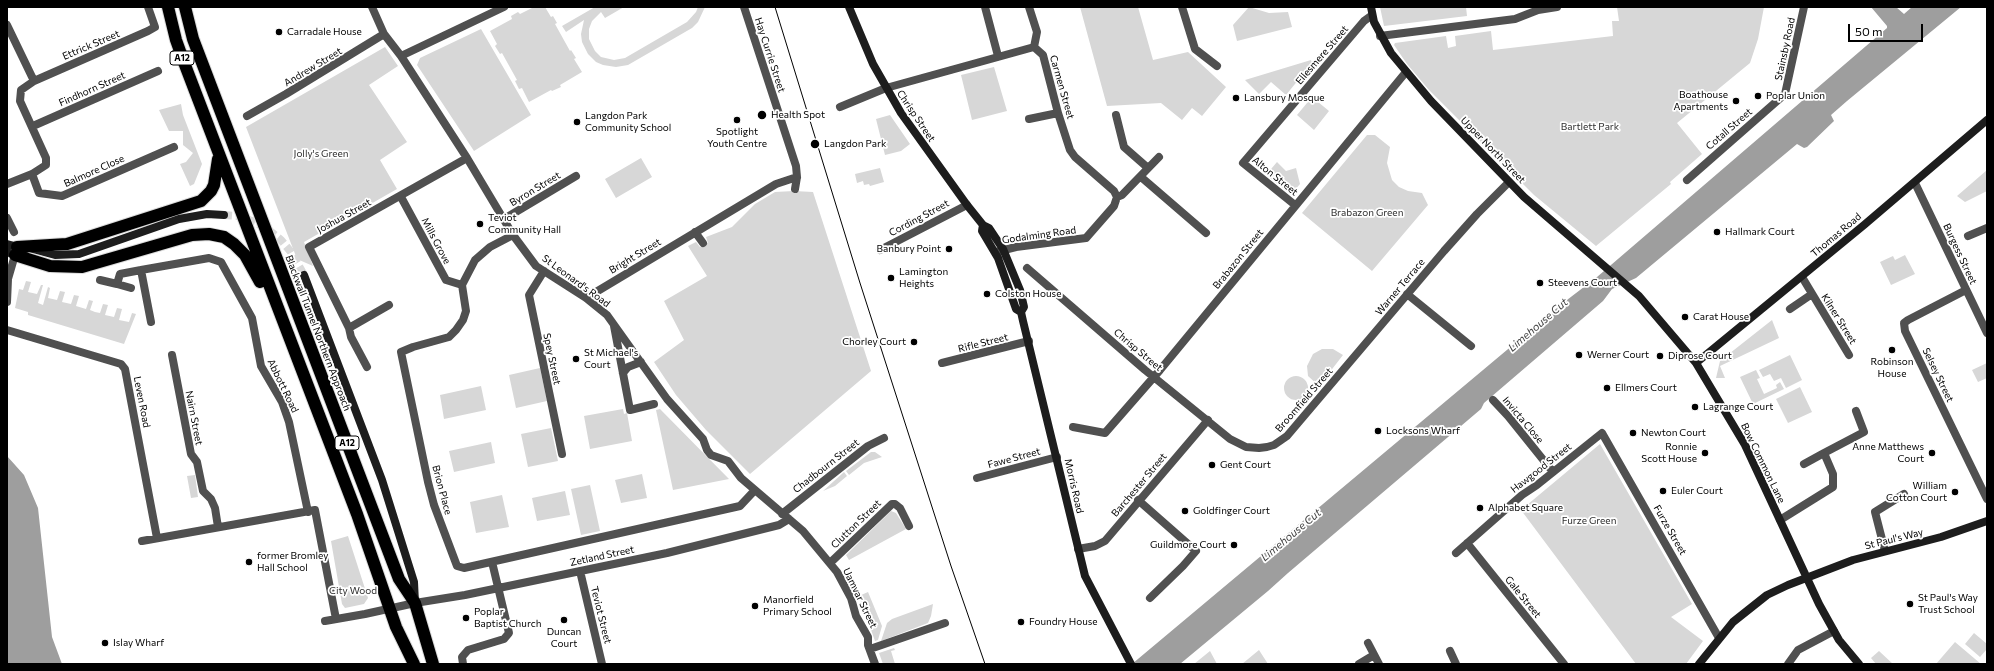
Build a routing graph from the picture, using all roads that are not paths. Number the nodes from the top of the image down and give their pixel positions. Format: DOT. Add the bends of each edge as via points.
graph roads {
  1 [pos="148,7"];
  2 [pos="168,7"];
  3 [pos="185,7"];
  4 [pos="372,7"];
  5 [pos="504,7"];
  6 [pos="744,7"];
  7 [pos="849,7"];
  8 [pos="985,7"];
  9 [pos="1029,7"];
  10 [pos="1182,7"];
  11 [pos="1371,7"];
  12 [pos="1557,7"];
  13 [pos="1804,7"];
  14 [pos="1371,16"];
  15 [pos="7,25"];
  16 [pos="384,34"];
  17 [pos="1380,36"];
  18 [pos="1034,47"];
  19 [pos="401,56"];
  20 [pos="998,56"];
  21 [pos="1217,66"];
  22 [pos="158,71"];
  23 [pos="1406,72"];
  24 [pos="34,81"];
  25 [pos="886,88"];
  26 [pos="1785,94"];
  27 [pos="840,107"];
  28 [pos="1058,112"];
  29 [pos="1116,115"];
  30 [pos="247,116"];
  31 [pos="1029,120"];
  32 [pos="1987,120"];
  33 [pos="33,126"];
  34 [pos="174,147"];
  35 [pos="217,150"];
  36 [pos="1159,156"];
  37 [pos="467,158"];
  38 [pos="1242,163"];
  39 [pos="1148,168"];
  40 [pos="32,174"];
  41 [pos="576,176"];
  42 [pos="797,177"];
  43 [pos="1141,177"];
  44 [pos="1687,180"];
  45 [pos="1509,182"];
  46 [pos="1915,183"];
  47 [pos="7,184"];
  48 [pos="794,188"];
  49 [pos="401,196"];
  50 [pos="1116,201"];
  51 [pos="968,204"];
  52 [pos="1295,205"];
  53 [pos="224,215"];
  54 [pos="7,218"];
  55 [pos="504,219"];
  56 [pos="1987,228"];
  57 [pos="698,230"];
  58 [pos="14,232"];
  59 [pos="1206,233"];
  60 [pos="513,235"];
  61 [pos="1968,236"];
  62 [pos="703,243"];
  63 [pos="11,250"];
  64 [pos="880,250"];
  65 [pos="999,250"];
  66 [pos="1007,267"];
  67 [pos="1027,268"];
  68 [pos="141,270"];
  69 [pos="544,271"];
  70 [pos="304,275"];
  71 [pos="1802,277"];
  72 [pos="100,280"];
  73 [pos="117,284"];
  74 [pos="462,285"];
  75 [pos="1627,287"];
  76 [pos="131,288"];
  77 [pos="1966,290"];
  78 [pos="1407,294"];
  79 [pos="1812,294"];
  80 [pos="586,298"];
  81 [pos="7,302"];
  82 [pos="389,305"];
  83 [pos="1790,309"];
  84 [pos="282,320"];
  85 [pos="150,322"];
  86 [pos="613,324"];
  87 [pos="349,328"];
  88 [pos="7,330"];
  89 [pos="1987,333"];
  90 [pos="1371,337"];
  91 [pos="1029,341"];
  92 [pos="1471,346"];
  93 [pos="172,355"];
  94 [pos="1849,355"];
  95 [pos="641,362"];
  96 [pos="942,363"];
  97 [pos="1696,363"];
  98 [pos="367,368"];
  99 [pos="623,373"];
  100 [pos="1154,377"];
  101 [pos="1493,400"];
  102 [pos="654,404"];
  103 [pos="1856,411"];
  104 [pos="1208,420"];
  105 [pos="1073,427"];
  106 [pos="1602,433"];
  107 [pos="884,438"];
  108 [pos="1238,444"];
  109 [pos="1824,453"];
  110 [pos="562,454"];
  111 [pos="1057,457"];
  112 [pos="1804,464"];
  113 [pos="1552,472"];
  114 [pos="977,478"];
  115 [pos="755,490"];
  116 [pos="1904,494"];
  117 [pos="1987,499"];
  118 [pos="1138,500"];
  119 [pos="312,511"];
  120 [pos="782,514"];
  121 [pos="789,519"];
  122 [pos="1780,520"];
  123 [pos="1987,521"];
  124 [pos="909,526"];
  125 [pos="218,527"];
  126 [pos="157,538"];
  127 [pos="142,541"];
  128 [pos="1467,543"];
  129 [pos="1078,549"];
  130 [pos="1885,551"];
  131 [pos="1456,552"];
  132 [pos="492,562"];
  133 [pos="830,563"];
  134 [pos="580,571"];
  135 [pos="1806,577"];
  136 [pos="499,588"];
  137 [pos="1150,598"];
  138 [pos="415,603"];
  139 [pos="390,608"];
  140 [pos="336,619"];
  141 [pos="325,621"];
  142 [pos="945,623"];
  143 [pos="1834,631"];
  144 [pos="1719,638"];
  145 [pos="1368,643"];
  146 [pos="870,649"];
  147 [pos="1450,651"];
  148 [pos="1374,655"];
  149 [pos="1130,660"];
  150 [pos="414,664"];
  151 [pos="433,664"];
  152 [pos="463,664"];
  153 [pos="602,664"];
  154 [pos="875,664"];
  155 [pos="1359,664"];
  156 [pos="1379,664"];
  157 [pos="1456,664"];
  158 [pos="1564,664"];
  159 [pos="1699,664"];
  160 [pos="1788,664"];
  161 [pos="1859,664"];
  1 -- 24 [label="street, Ettrick Street" via="155,26"];
  2 -- 35 [label="highway, A12" via="176,40"];
  3 -- 138 [label="highway, Blackwall Tunnel Northern Approach / A12" via="194,39 399,579"];
  4 -- 16 [label="street"];
  5 -- 19 [label="street"];
  6 -- 42 [label="street, Hay Currie Street" via="796,166"];
  7 -- 25 [label="street, Chrisp Street"];
  8 -- 20 [label="street"];
  9 -- 18 [label="street" via="1037,32"];
  10 -- 21 [label="street" via="1195,49"];
  11 -- 14 [label="street, Upper North Street"];
  12 -- 17 [label="street" via="1538,10 1515,19"];
  13 -- 26 [label="street, Stainsby Road"];
  14 -- 17 [label="street, Upper North Street"];
  14 -- 38 [label="street, Ellesmere Street"];
  15 -- 24 [label="street"];
  16 -- 19 [label="street"];
  16 -- 30 [label="street, Andrew Street"];
  17 -- 23 [label="street, Upper North Street"];
  18 -- 20 [label="street"];
  18 -- 28 [label="street, Carmen Street" via="1043,55"];
  19 -- 37 [label="street, St Leonard's Road"];
  20 -- 25 [label="street"];
  22 -- 33 [label="street, Findhorn Street"];
  23 -- 45 [label="street, Upper North Street"];
  23 -- 52 [label="street, Brabazon Street"];
  24 -- 33 [label="street, Ettrick Street" via="21,90 20,101"];
  25 -- 27 [label="street"];
  25 -- 51 [label="street, Chrisp Street" via="922,143"];
  26 -- 44 [label="street, Cotall Street"];
  28 -- 31 [label="street"];
  28 -- 50 [label="street, Carmen Street" via="1070,150 1114,191"];
  29 -- 39 [label="street" via="1124,147"];
  32 -- 46 [label="street, Thomas Road"];
  33 -- 40 [label="street" via="46,164"];
  34 -- 40 [label="street, Balmore Close" via="62,196 39,193"];
  35 -- 63 [label="highway, A12" via="214,185 201,201 67,244"];
  35 -- 84 [label="highway, A12"];
  36 -- 39 [label="street"];
  37 -- 49 [label="street, Joshua Street"];
  37 -- 55 [label="street, St Leonard's Road"];
  38 -- 52 [label="street, Alton Street"];
  39 -- 43 [label="street"];
  40 -- 47 [label="street"];
  41 -- 55 [label="street, Byron Street"];
  42 -- 48 [label="street"];
  42 -- 57 [label="street, Bright Street" via="776,184"];
  43 -- 50 [label="street"];
  43 -- 59 [label="street"];
  45 -- 75 [label="street, Upper North Street"];
  45 -- 78 [label="street, Warner Terrace" via="1477,214"];
  46 -- 71 [label="street, Thomas Road"];
  46 -- 77 [label="street, Burgess Street"];
  49 -- 74 [label="street, Mills Grove" via="446,280"];
  49 -- 87 [label="street, Joshua Street" via="309,247"];
  50 -- 65 [label="street, Godalming Road" via="1086,238"];
  51 -- 64 [label="street, Cording Street"];
  51 -- 65 [label="street, Chrisp Street" via="983,225 989,228"];
  52 -- 100 [label="street, Brabazon Street"];
  53 -- 63 [label="street" via="207,214 179,219 79,254"];
  54 -- 58 [label="street"];
  55 -- 60 [label="street, St Leonard's Road"];
  56 -- 61 [label="street"];
  57 -- 62 [label="street"];
  57 -- 80 [label="street, Bright Street"];
  60 -- 69 [label="street, St Leonard's Road" via="536,266"];
  60 -- 74 [label="street" via="490,247 475,260"];
  63 -- 81 [label="street"];
  63 -- 84 [label="highway, A12" via="50,266 82,267 192,235 209,234 224,237 245,255"];
  65 -- 66 [label="street, Chrisp Street"];
  66 -- 91 [label="street, Morris Road" via="1016,309 1021,312"];
  67 -- 100 [label="street, Chrisp Street"];
  68 -- 73 [label="street, Abbott Road" via="120,274"];
  68 -- 85 [label="street"];
  68 -- 119 [label="street, Abbott Road" via="209,258 221,262 252,318 261,366 282,402"];
  69 -- 80 [label="street, St Leonard's Road"];
  69 -- 110 [label="street, Spey Street" via="529,295"];
  70 -- 138 [label="street" via="382,480 414,582"];
  71 -- 79 [label="street, Kilner Street"];
  71 -- 97 [label="street, Thomas Road"];
  72 -- 73 [label="street"];
  73 -- 76 [label="street"];
  74 -- 132 [label="street, Brion Place" via="466,311 464,320 456,330 444,339 406,349 401,352 401,357 428,482 455,564 464,568"];
  75 -- 97 [label="street, Bow Common Lane" via="1639,296"];
  77 -- 89 [label="street, Burgess Street"];
  77 -- 117 [label="street, Selsey Street" via="1904,324"];
  78 -- 90 [label="street, Warner Terrace"];
  78 -- 92 [label="street"];
  79 -- 83 [label="street, Kilner Street"];
  79 -- 94 [label="street, Kilner Street"];
  80 -- 86 [label="street, St Leonard's Road" via="607,315"];
  82 -- 87 [label="street"];
  84 -- 139 [label="highway, A12" via="357,514"];
  86 -- 95 [label="street, St Leonard's Road"];
  86 -- 99 [label="street"];
  87 -- 98 [label="street, Joshua Street"];
  88 -- 126 [label="street, Leven Road" via="121,364 126,369"];
  90 -- 108 [label="street, Broomfield Street" via="1287,436 1274,445 1259,448"];
  91 -- 96 [label="street, Rifle Street"];
  91 -- 111 [label="street, Morris Road"];
  93 -- 125 [label="street, Nairn Street" via="191,454 197,462 203,491 213,504"];
  95 -- 99 [label="street" via="628,367"];
  95 -- 115 [label="street, St Leonard's Road" via="670,403 703,439 707,450 712,455 728,461 741,478"];
  97 -- 122 [label="street, Bow Common Lane" via="1745,445"];
  99 -- 102 [label="street" via="630,410"];
  100 -- 104 [label="street, Chrisp Street"];
  100 -- 105 [label="street, Brabazon Street" via="1105,433"];
  101 -- 113 [label="street, Invicta Close"];
  103 -- 109 [label="street" via="1864,432"];
  104 -- 108 [label="street, Chrisp Street"];
  104 -- 118 [label="street, Barchester Street"];
  106 -- 113 [label="street, Hawgood Street"];
  106 -- 144 [label="street, Furze Street"];
  107 -- 120 [label="street, Chadbourn Street" via="868,446"];
  109 -- 112 [label="street"];
  109 -- 122 [label="street" via="1833,474 1834,487"];
  111 -- 114 [label="street, Fawe Street"];
  111 -- 129 [label="street, Morris Road"];
  113 -- 128 [label="street, Hawgood Street"];
  115 -- 120 [label="street, St Leonard's Road"];
  115 -- 132 [label="street, Zetland Street" via="740,506"];
  116 -- 130 [label="street" via="1875,512"];
  118 -- 129 [label="street, Barchester Street" via="1105,541"];
  118 -- 137 [label="street" via="1196,551"];
  119 -- 125 [label="street"];
  119 -- 140 [label="street, Abbott Road"];
  120 -- 121 [label="street, Uamvar Street"];
  121 -- 133 [label="street, Uamvar Street" via="803,531"];
  121 -- 134 [label="street, Zetland Street" via="779,525 741,535"];
  122 -- 135 [label="street, Bow Common Lane"];
  123 -- 130 [label="street, St Paul's Way" via="1940,537"];
  124 -- 133 [label="street, Clutton Street" via="900,508 892,504"];
  125 -- 126 [label="street"];
  126 -- 127 [label="street"];
  128 -- 131 [label="street, Hawgood Street"];
  128 -- 158 [label="street, Gale Street"];
  129 -- 149 [label="street, Morris Road" via="1085,576"];
  130 -- 135 [label="street, St Paul's Way"];
  132 -- 136 [label="street"];
  133 -- 146 [label="street, Uamvar Street" via="851,598 856,616 868,637"];
  134 -- 136 [label="street, Zetland Street"];
  134 -- 153 [label="street, Teviot Street"];
  135 -- 143 [label="street, Bow Common Lane"];
  135 -- 144 [label="street, St Paul's Way" via="1767,595 1733,622"];
  136 -- 138 [label="street, Zetland Street"];
  136 -- 152 [label="street" via="509,633 504,639 468,650 462,657"];
  138 -- 139 [label="street, Zetland Street"];
  138 -- 151 [label="highway, Blackwall Tunnel Northern Approach / A12"];
  139 -- 140 [label="street, Zetland Street"];
  139 -- 150 [label="highway, A12"];
  140 -- 141 [label="street, Zetland Street"];
  142 -- 146 [label="street"];
  143 -- 160 [label="street" via="1798,650"];
  143 -- 161 [label="street, Bow Common Lane" via="1845,649"];
  144 -- 159 [label="street, St Paul's Way"];
  145 -- 148 [label="street"];
  146 -- 154 [label="street, Uamvar Street"];
  147 -- 157 [label="street"];
  148 -- 155 [label="street"];
  148 -- 156 [label="street"];
}
